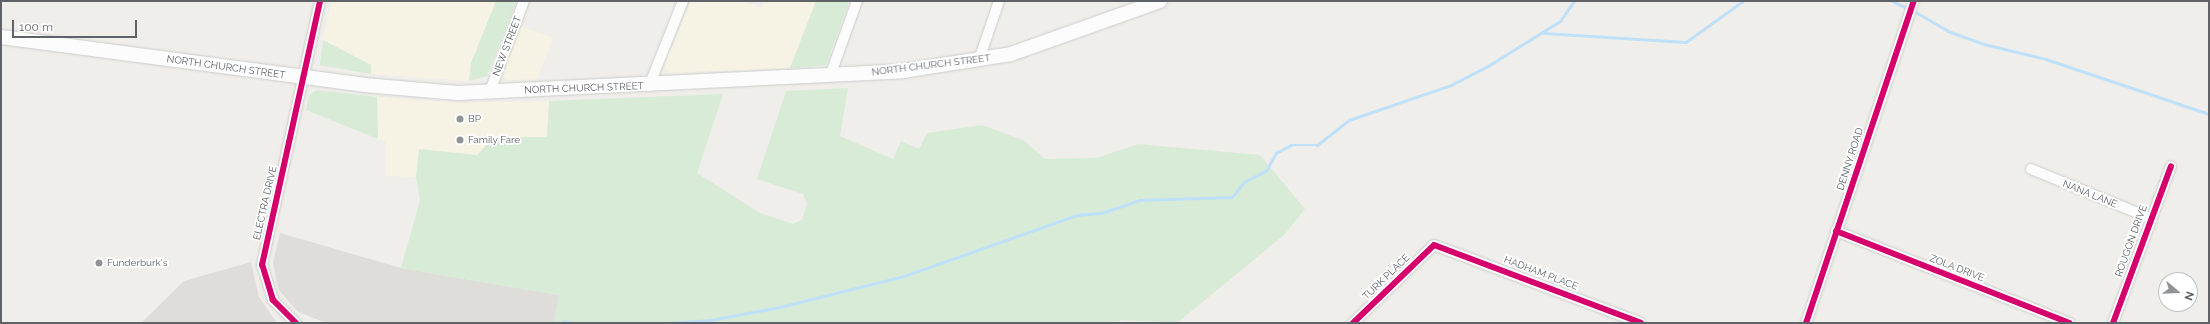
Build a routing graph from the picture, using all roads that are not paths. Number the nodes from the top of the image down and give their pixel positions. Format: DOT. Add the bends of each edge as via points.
graph roads {
  1 [pos="320,1"];
  2 [pos="524,1"];
  3 [pos="683,1"];
  4 [pos="857,1"];
  5 [pos="999,1"];
  6 [pos="1160,1"];
  7 [pos="1914,1"];
  8 [pos="1,37"];
  9 [pos="979,60"];
  10 [pos="830,76"];
  11 [pos="302,77"];
  12 [pos="649,86"];
  13 [pos="490,92"];
  14 [pos="2171,166"];
  15 [pos="2031,170"];
  16 [pos="2150,218"];
  17 [pos="1836,231"];
  18 [pos="1434,245"];
  19 [pos="296,323"];
  20 [pos="1353,323"];
  21 [pos="1641,323"];
  22 [pos="1806,323"];
  23 [pos="2070,323"];
  24 [pos="2113,323"];
  1 -- 11 [label="street, ELECTRA DRIVE"];
  2 -- 13 [label="street, NEW STREET"];
  3 -- 12 [label="street"];
  4 -- 10 [label="street"];
  5 -- 9 [label="street"];
  6 -- 9 [label="main road, NORTH CHURCH STREET" via="1010,54"];
  7 -- 17 [label="street, DENNY ROAD"];
  8 -- 11 [label="main road, NORTH CHURCH STREET"];
  9 -- 10 [label="main road, NORTH CHURCH STREET"];
  10 -- 12 [label="main road, NORTH CHURCH STREET"];
  11 -- 13 [label="main road, NORTH CHURCH STREET" via="429,91"];
  11 -- 19 [label="street, ELECTRA DRIVE" via="262,265 273,300"];
  12 -- 13 [label="main road, NORTH CHURCH STREET"];
  14 -- 16 [label="street, ROUGON DRIVE"];
  15 -- 16 [label="street, NANA LANE"];
  16 -- 24 [label="street, ROUGON DRIVE"];
  17 -- 22 [label="street, DENNY ROAD"];
  17 -- 23 [label="street, ZOLA DRIVE"];
  18 -- 20 [label="street, TURK PLACE"];
  18 -- 21 [label="street, HADHAM PLACE"];
}
